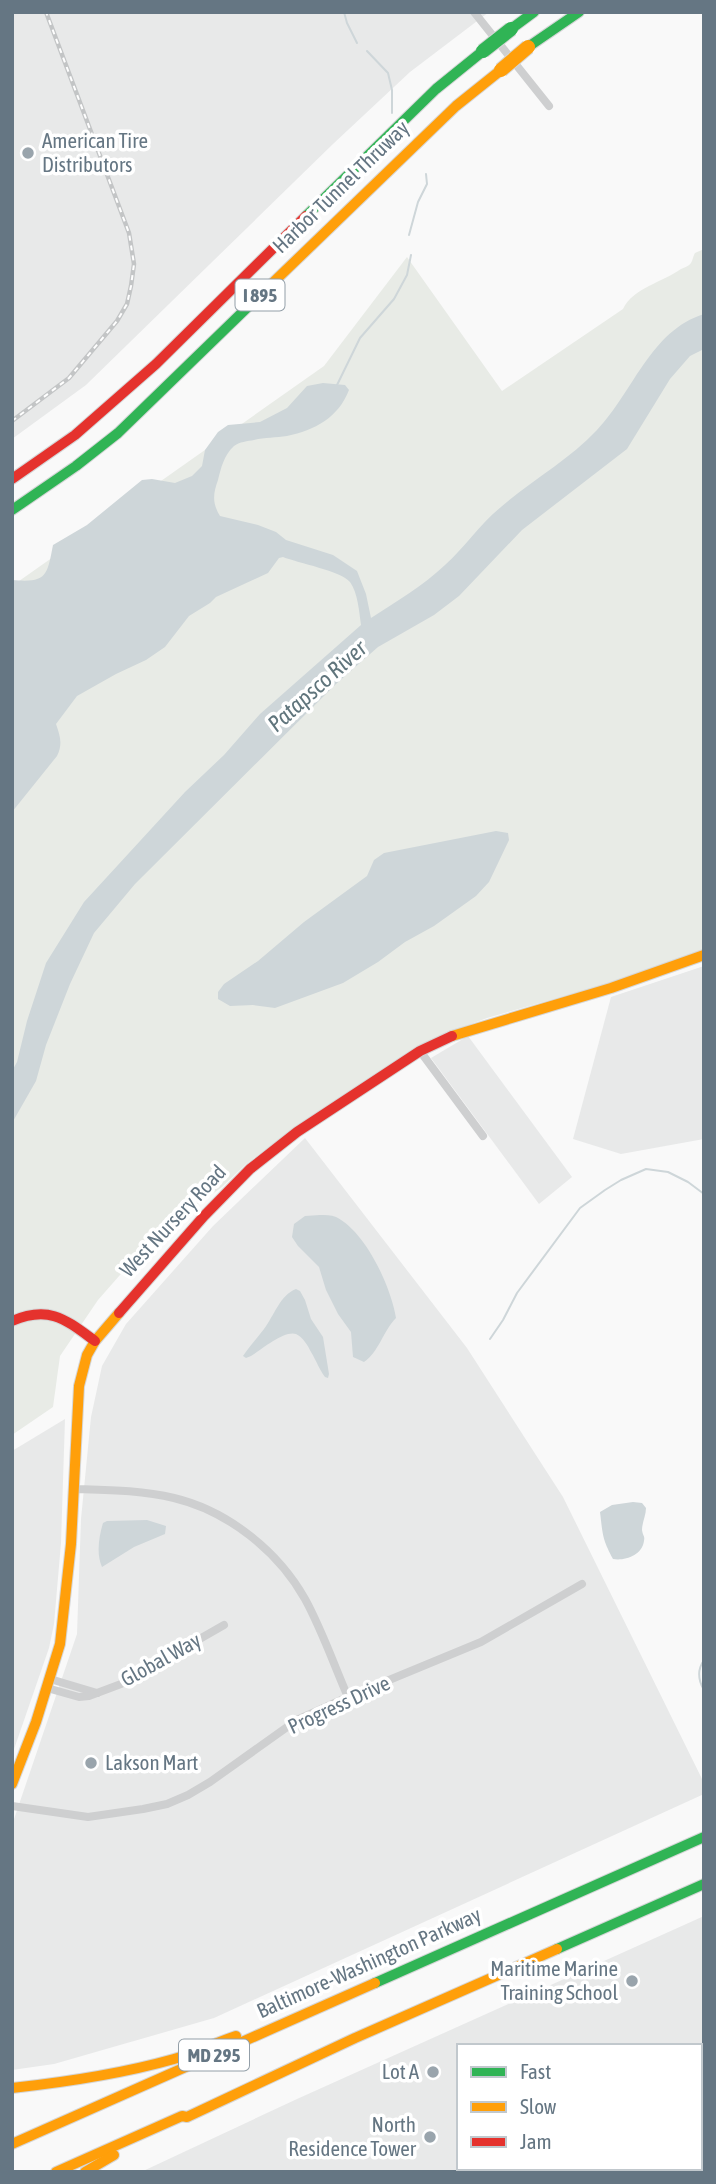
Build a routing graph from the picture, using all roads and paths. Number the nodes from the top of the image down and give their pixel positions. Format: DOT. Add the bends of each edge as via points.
graph roads {
  1 [pos="474,12"];
  2 [pos="534,12"];
  3 [pos="579,12"];
  4 [pos="549,106"];
  5 [pos="12,479"];
  6 [pos="12,510"];
  7 [pos="704,955"];
  8 [pos="421,1051"];
  9 [pos="483,1136"];
  10 [pos="12,1321"];
  11 [pos="94,1341"];
  12 [pos="73,1489"];
  13 [pos="582,1584"];
  14 [pos="224,1625"];
  15 [pos="49,1683"];
  16 [pos="348,1697"];
  17 [pos="12,1784"];
  18 [pos="12,1806"];
  19 [pos="704,1837"];
  20 [pos="704,1884"];
  21 [pos="416,1965"];
  22 [pos="12,2088"];
  23 [pos="187,2117"];
  24 [pos="12,2144"];
  25 [pos="56,2172"];
  26 [pos="85,2172"];
  1 -- 4 [label="street"];
  2 -- 5 [label="main road, Harbor Tunnel Thruway / I 895, bridge" via="436,89 114,402"];
  3 -- 6 [label="main road, Harbor Tunnel Thruway / I 895, bridge" via="528,47 446,116 118,433"];
  7 -- 8 [label="main road, West Nursery Road" via="611,988 478,1026"];
  8 -- 9 [label="street"];
  8 -- 11 [label="main road, West Nursery Road" via="250,1168"];
  10 -- 11 [label="main road" via="33,1312 50,1313"];
  11 -- 12 [label="main road, West Nursery Road" via="79,1386"];
  12 -- 15 [label="main road, West Nursery Road" via="65,1618"];
  12 -- 16 [label="street" via="174,1498 199,1506 247,1534 271,1555 305,1599"];
  13 -- 16 [label="street, Progress Drive" via="481,1642"];
  14 -- 15 [label="street, Global Way" via="121,1684 89,1696 79,1697"];
  15 -- 17 [label="main road, West Nursery Road"];
  16 -- 18 [label="street, Progress Drive" via="297,1720 210,1782 167,1804 88,1817"];
  19 -- 21 [label="main road, Baltimore-Washington Parkway / MD 295"];
  20 -- 23 [label="main road, MD 295"];
  21 -- 22 [label="main road" via="176,2058 91,2079"];
  21 -- 24 [label="main road, Baltimore-Washington Parkway / MD 295"];
  23 -- 25 [label="main road, MD 295"];
  23 -- 26 [label="main road"];
}
